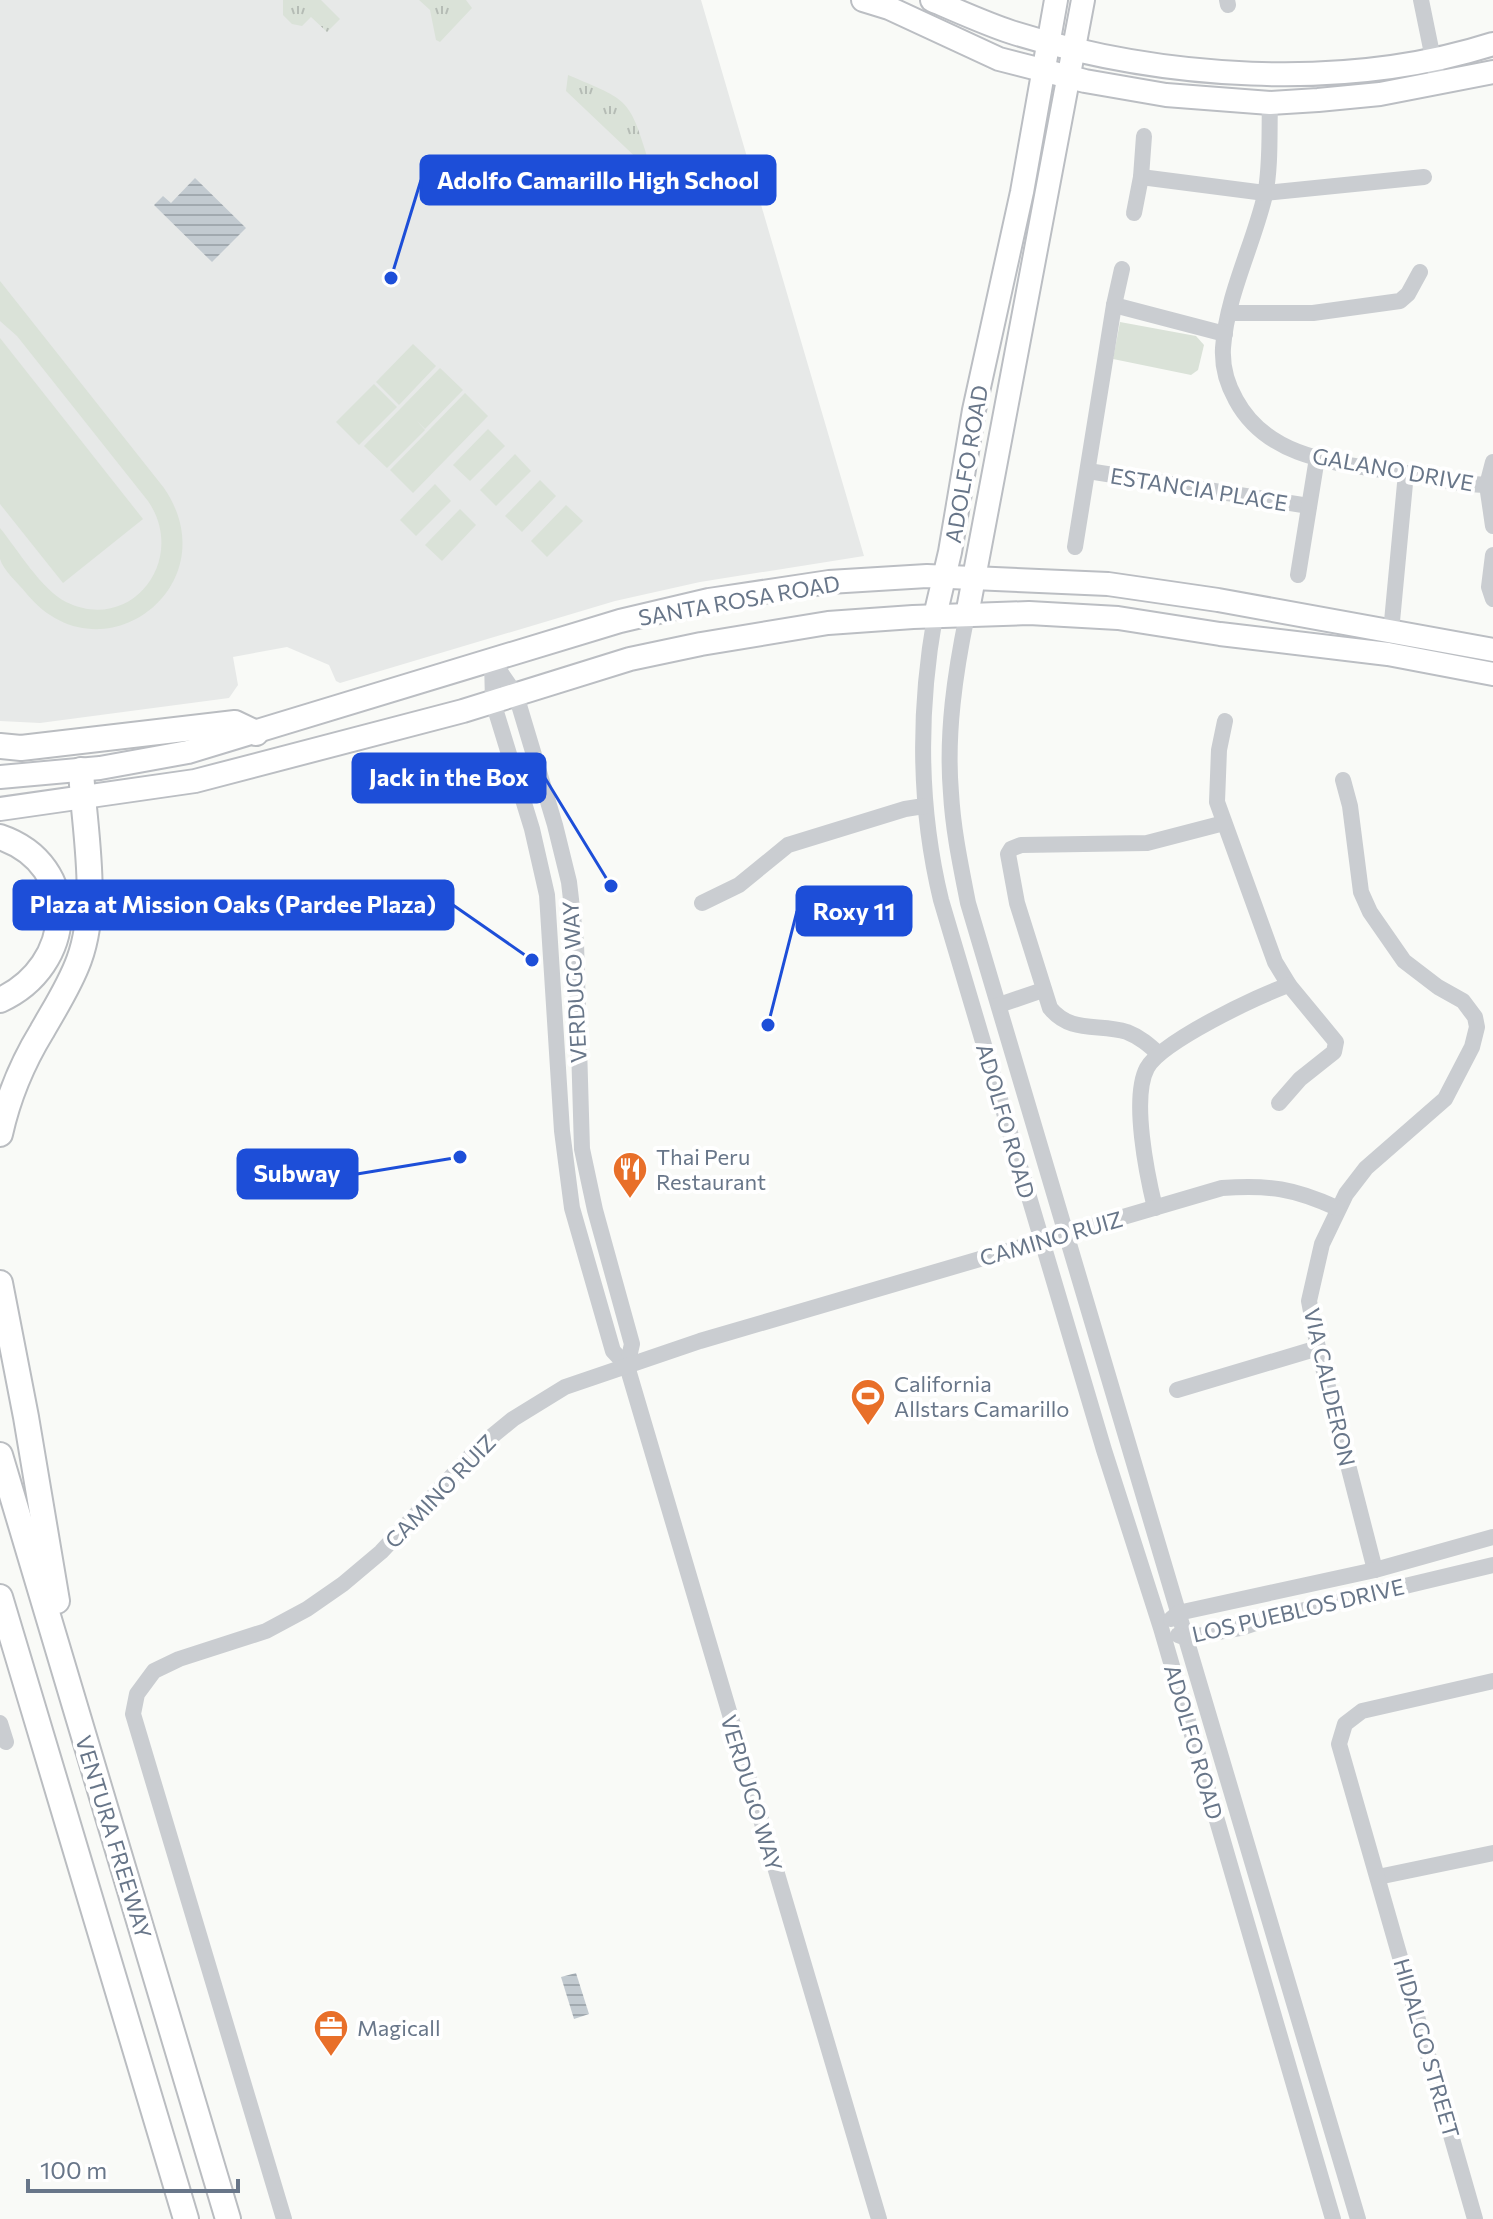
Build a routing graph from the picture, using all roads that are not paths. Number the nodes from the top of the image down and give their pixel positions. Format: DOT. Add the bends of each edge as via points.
graph roads {
  1 [pos="863,0"];
  2 [pos="932,0"];
  3 [pos="1056,0"];
  4 [pos="1083,0"];
  5 [pos="1421,0"];
  6 [pos="1048,42"];
  7 [pos="1493,44"];
  8 [pos="1073,48"];
  9 [pos="1434,58"];
  10 [pos="1042,71"];
  11 [pos="1493,72"];
  12 [pos="1068,77"];
  13 [pos="1438,83"];
  14 [pos="1270,103"];
  15 [pos="1144,136"];
  16 [pos="1141,177"];
  17 [pos="1424,177"];
  18 [pos="1265,193"];
  19 [pos="1134,213"];
  20 [pos="1122,269"];
  21 [pos="1420,272"];
  22 [pos="1114,305"];
  23 [pos="1229,313"];
  24 [pos="1225,334"];
  25 [pos="1317,458"];
  26 [pos="1493,462"];
  27 [pos="1088,471"];
  28 [pos="1406,473"];
  29 [pos="1490,485"];
  30 [pos="1309,506"];
  31 [pos="1493,526"];
  32 [pos="1075,547"];
  33 [pos="1493,555"];
  34 [pos="1298,575"];
  35 [pos="943,576"];
  36 [pos="975,577"];
  37 [pos="1493,599"];
  38 [pos="967,615"];
  39 [pos="935,616"];
  40 [pos="1391,632"];
  41 [pos="1493,650"];
  42 [pos="492,660"];
  43 [pos="1493,674"];
  44 [pos="516,695"];
  45 [pos="493,702"];
  46 [pos="1225,721"];
  47 [pos="256,733"];
  48 [pos="0,746"];
  49 [pos="81,770"];
  50 [pos="0,777"];
  51 [pos="1343,780"];
  52 [pos="83,799"];
  53 [pos="924,806"];
  54 [pos="0,809"];
  55 [pos="1224,823"];
  56 [pos="0,837"];
  57 [pos="702,903"];
  58 [pos="1289,985"];
  59 [pos="1043,990"];
  60 [pos="0,1000"];
  61 [pos="999,1005"];
  62 [pos="1159,1054"];
  63 [pos="1279,1103"];
  64 [pos="0,1134"];
  65 [pos="1155,1208"];
  66 [pos="1337,1208"];
  67 [pos="1065,1234"];
  68 [pos="1041,1241"];
  69 [pos="0,1283"];
  70 [pos="1318,1348"];
  71 [pos="627,1366"];
  72 [pos="1177,1390"];
  73 [pos="0,1455"];
  74 [pos="1493,1537"];
  75 [pos="1493,1565"];
  76 [pos="1375,1570"];
  77 [pos="0,1597"];
  78 [pos="1178,1613"];
  79 [pos="1161,1628"];
  80 [pos="1186,1638"];
  81 [pos="1493,1681"];
  82 [pos="75,1706"];
  83 [pos="0,1723"];
  84 [pos="6,1742"];
  85 [pos="1493,1853"];
  86 [pos="1378,1877"];
  87 [pos="186,2219"];
  88 [pos="228,2219"];
  89 [pos="284,2219"];
  90 [pos="879,2219"];
  91 [pos="1333,2219"];
  92 [pos="1358,2219"];
  93 [pos="1475,2219"];
  1 -- 10 [label="main road" via="999,59"];
  2 -- 6 [label="main road"];
  3 -- 6 [label="main road, ADOLFO ROAD"];
  4 -- 8 [label="main road, ADOLFO ROAD"];
  5 -- 9 [label="street"];
  6 -- 8 [label="main road"];
  6 -- 10 [label="main road, ADOLFO ROAD"];
  7 -- 9 [label="main road"];
  8 -- 9 [label="main road" via="1226,73 1297,74"];
  8 -- 12 [label="main road, ADOLFO ROAD"];
  9 -- 13 [label="street"];
  10 -- 12 [label="main road"];
  10 -- 35 [label="main road, ADOLFO ROAD"];
  11 -- 13 [label="main road"];
  12 -- 14 [label="main road" via="1166,95"];
  12 -- 36 [label="main road, ADOLFO ROAD"];
  13 -- 14 [label="main road" via="1380,94"];
  14 -- 18 [label="street, GALANO DRIVE"];
  15 -- 16 [label="street"];
  16 -- 18 [label="street"];
  16 -- 19 [label="street"];
  17 -- 18 [label="street"];
  18 -- 23 [label="street, GALANO DRIVE"];
  20 -- 22 [label="street, ESTANCIA PLACE"];
  21 -- 23 [label="street" via="1400,301 1313,313"];
  22 -- 24 [label="street"];
  22 -- 27 [label="street, ESTANCIA PLACE"];
  23 -- 24 [label="street, GALANO DRIVE"];
  24 -- 25 [label="street, GALANO DRIVE" via="1226,380 1246,415 1271,439"];
  25 -- 28 [label="street, GALANO DRIVE"];
  25 -- 30 [label="street, ESTANCIA PLACE"];
  26 -- 29 [label="street"];
  27 -- 30 [label="street, ESTANCIA PLACE"];
  27 -- 32 [label="street, ESTANCIA PLACE"];
  28 -- 29 [label="street, GALANO DRIVE"];
  28 -- 40 [label="street"];
  29 -- 31 [label="street"];
  30 -- 34 [label="street, ESTANCIA PLACE"];
  33 -- 37 [label="street"];
  35 -- 36 [label="main road, SANTA ROSA ROAD"];
  35 -- 39 [label="main road, ADOLFO ROAD"];
  35 -- 42 [label="main road, SANTA ROSA ROAD" via="829,582 709,600"];
  36 -- 38 [label="main road, ADOLFO ROAD"];
  36 -- 40 [label="main road, SANTA ROSA ROAD" via="1108,584"];
  38 -- 39 [label="main road, SANTA ROSA ROAD"];
  38 -- 43 [label="main road, SANTA ROSA ROAD" via="1118,618 1388,654"];
  38 -- 61 [label="street, ADOLFO ROAD" via="953,695 951,795 968,903"];
  39 -- 44 [label="main road, SANTA ROSA ROAD" via="828,623 701,644 630,659"];
  39 -- 53 [label="street, ADOLFO ROAD" via="922,718"];
  40 -- 41 [label="main road, SANTA ROSA ROAD"];
  42 -- 44 [label="street, VERDUGO WAY"];
  42 -- 45 [label="street, VERDUGO WAY"];
  42 -- 47 [label="main road, SANTA ROSA ROAD"];
  44 -- 45 [label="main road, SANTA ROSA ROAD"];
  44 -- 71 [label="street, VERDUGO WAY" via="569,882 576,943 582,1149 632,1344"];
  45 -- 52 [label="main road, SANTA ROSA ROAD" via="195,781"];
  45 -- 71 [label="street, VERDUGO WAY" via="547,895 572,1208 613,1351"];
  46 -- 55 [label="street" via="1216,798"];
  47 -- 48 [label="highway" via="235,723 21,748"];
  47 -- 49 [label="main road, SANTA ROSA ROAD" via="188,752"];
  49 -- 50 [label="main road, SANTA ROSA ROAD"];
  49 -- 52 [label="highway"];
  51 -- 66 [label="street, VIA CALDERON" via="1361,892 1370,912 1404,961 1463,1001 1477,1027 1445,1099 1366,1168"];
  52 -- 54 [label="main road, SANTA ROSA ROAD"];
  52 -- 64 [label="highway" via="86,937 73,974 12,1094"];
  53 -- 57 [label="street" via="788,845 739,885"];
  53 -- 68 [label="street, ADOLFO ROAD" via="944,912"];
  55 -- 58 [label="street" via="1272,958"];
  55 -- 59 [label="street" via="1152,842 1011,849 1007,857 1014,894"];
  56 -- 60 [label="highway" via="34,857 47,875 58,902 59,925 55,947 43,967 29,983"];
  58 -- 62 [label="street" via="1210,1022"];
  58 -- 63 [label="street" via="1336,1046"];
  59 -- 61 [label="street"];
  59 -- 62 [label="street" via="1050,1008 1067,1023 1130,1033"];
  61 -- 67 [label="street, ADOLFO ROAD"];
  62 -- 65 [label="street" via="1146,1070 1142,1090 1143,1159"];
  65 -- 66 [label="street, CAMINO RUIZ" via="1222,1188 1252,1187 1306,1194"];
  65 -- 67 [label="street, CAMINO RUIZ"];
  66 -- 70 [label="street, VIA CALDERON" via="1309,1301"];
  67 -- 68 [label="street, CAMINO RUIZ"];
  67 -- 78 [label="street, ADOLFO ROAD"];
  68 -- 71 [label="street, CAMINO RUIZ"];
  68 -- 79 [label="street, ADOLFO ROAD"];
  69 -- 82 [label="highway"];
  70 -- 72 [label="street"];
  70 -- 76 [label="street, VIA CALDERON"];
  71 -- 89 [label="street, CAMINO RUIZ" via="565,1387 513,1419 451,1474 381,1552 307,1609 249,1638 164,1665 137,1694 133,1714 146,1762"];
  71 -- 90 [label="street, VERDUGO WAY"];
  73 -- 82 [label="highway, VENTURA FREEWAY"];
  74 -- 76 [label="street, LOS PUEBLOS DRIVE"];
  75 -- 80 [label="street, LOS PUEBLOS DRIVE"];
  76 -- 78 [label="street, LOS PUEBLOS DRIVE"];
  77 -- 87 [label="highway, VENTURA FREEWAY"];
  78 -- 79 [label="street, LOS PUEBLOS DRIVE"];
  78 -- 80 [label="street, ADOLFO ROAD"];
  79 -- 80 [label="street, LOS PUEBLOS DRIVE"];
  79 -- 91 [label="street, ADOLFO ROAD"];
  80 -- 92 [label="street, ADOLFO ROAD"];
  81 -- 86 [label="street, HIDALGO STREET" via="1362,1711 1345,1724 1339,1744"];
  82 -- 88 [label="highway, VENTURA FREEWAY"];
  83 -- 84 [label="street"];
  85 -- 86 [label="street"];
  86 -- 93 [label="street, HIDALGO STREET"];
}
